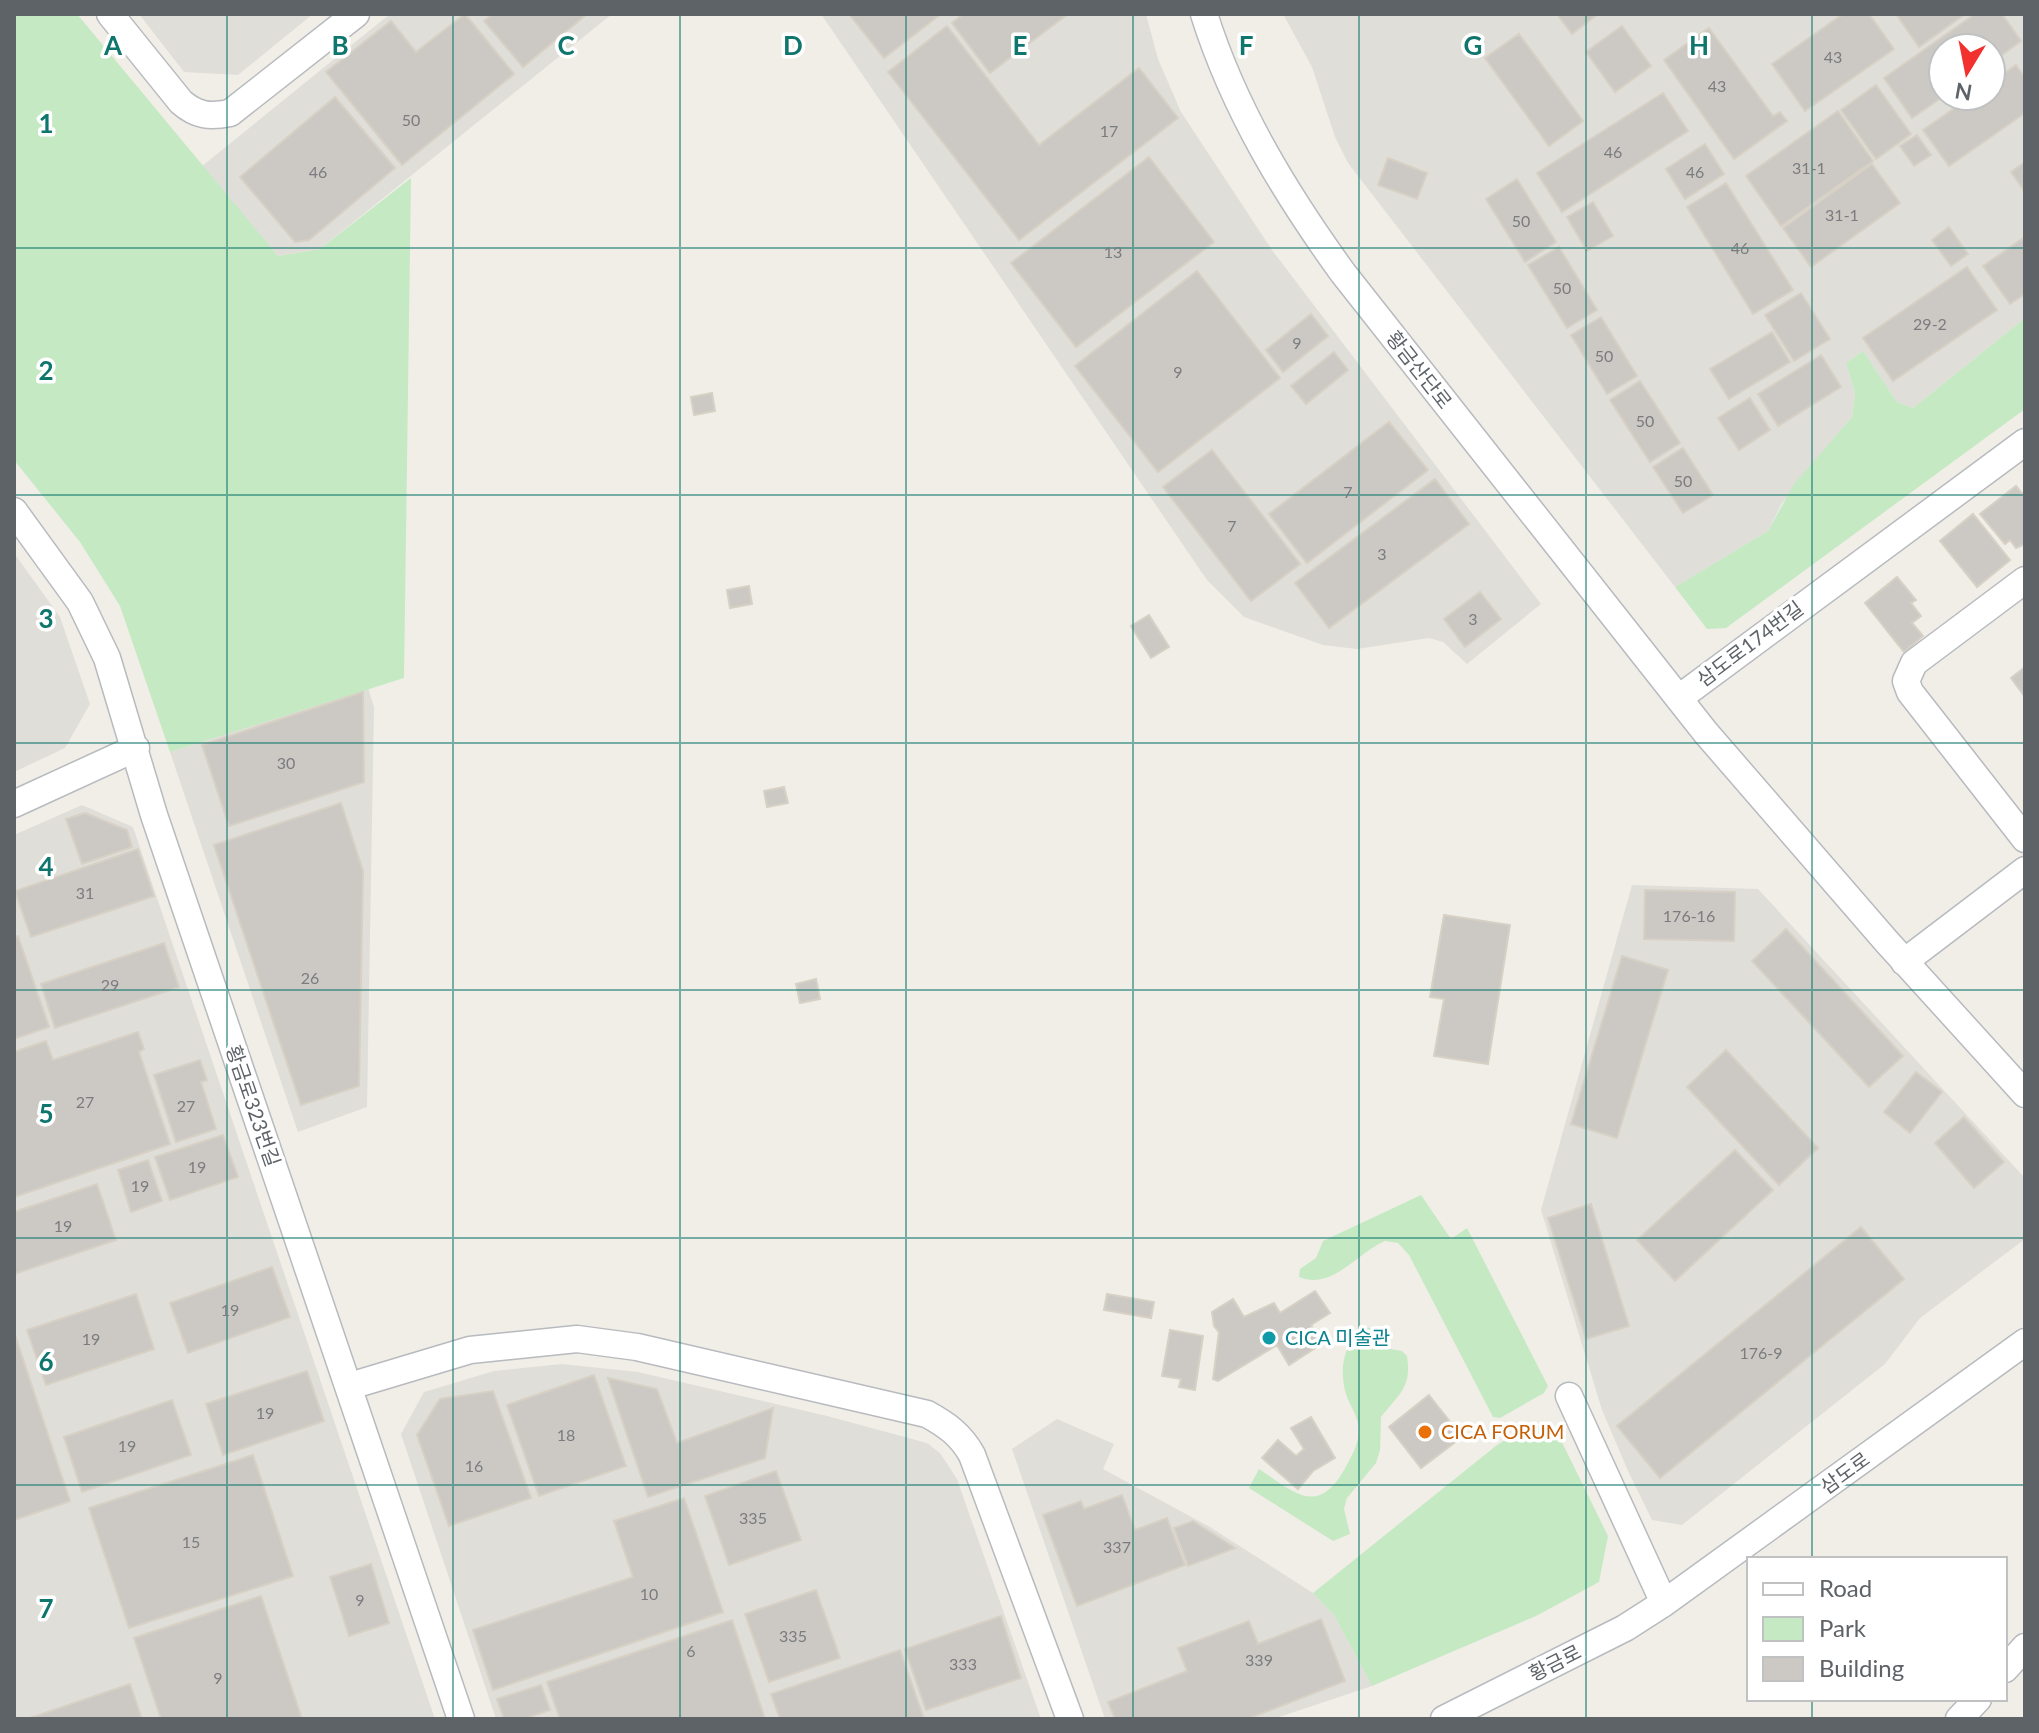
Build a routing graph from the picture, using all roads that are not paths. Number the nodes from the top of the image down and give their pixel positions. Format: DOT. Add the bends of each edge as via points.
graph roads {
  1 [pos="110,14"];
  2 [pos="356,14"];
  3 [pos="1204,14"];
  4 [pos="2025,442"];
  5 [pos="14,511"];
  6 [pos="2025,580"];
  7 [pos="1679,698"];
  8 [pos="136,748"];
  9 [pos="14,804"];
  10 [pos="2025,839"];
  11 [pos="2025,870"];
  12 [pos="1904,962"];
  13 [pos="2025,1094"];
  14 [pos="2025,1342"];
  15 [pos="350,1386"];
  16 [pos="1569,1396"];
  17 [pos="1664,1603"];
  18 [pos="2025,1647"];
  19 [pos="2007,1667"];
  20 [pos="1976,1701"];
  21 [pos="461,1719"];
  22 [pos="1070,1719"];
  23 [pos="1444,1719"];
  24 [pos="1959,1719"];
  1 -- 2 [label="street" via="181,102 193,112 213,116 230,113"];
  3 -- 7 [label="street, 황금산단로" via="1245,117 1292,202"];
  4 -- 7 [label="street, 삼도로174번길"];
  5 -- 8 [label="street, 황금로323번길" via="54,561 95,629"];
  6 -- 10 [label="street" via="1914,663 1906,681"];
  7 -- 12 [label="street, 삼도로174번길"];
  8 -- 9 [label="street"];
  8 -- 15 [label="street, 황금로323번길"];
  11 -- 12 [label="street"];
  12 -- 13 [label="street, 삼도로174번길"];
  14 -- 17 [label="street, 삼도로"];
  15 -- 21 [label="street, 황금로323번길"];
  15 -- 22 [label="street" via="470,1350 577,1339 637,1347 927,1414 963,1439 972,1455"];
  16 -- 17 [label="street"];
  17 -- 23 [label="street, 황금로"];
  18 -- 19 [label="street"];
  20 -- 24 [label="street"];
}
